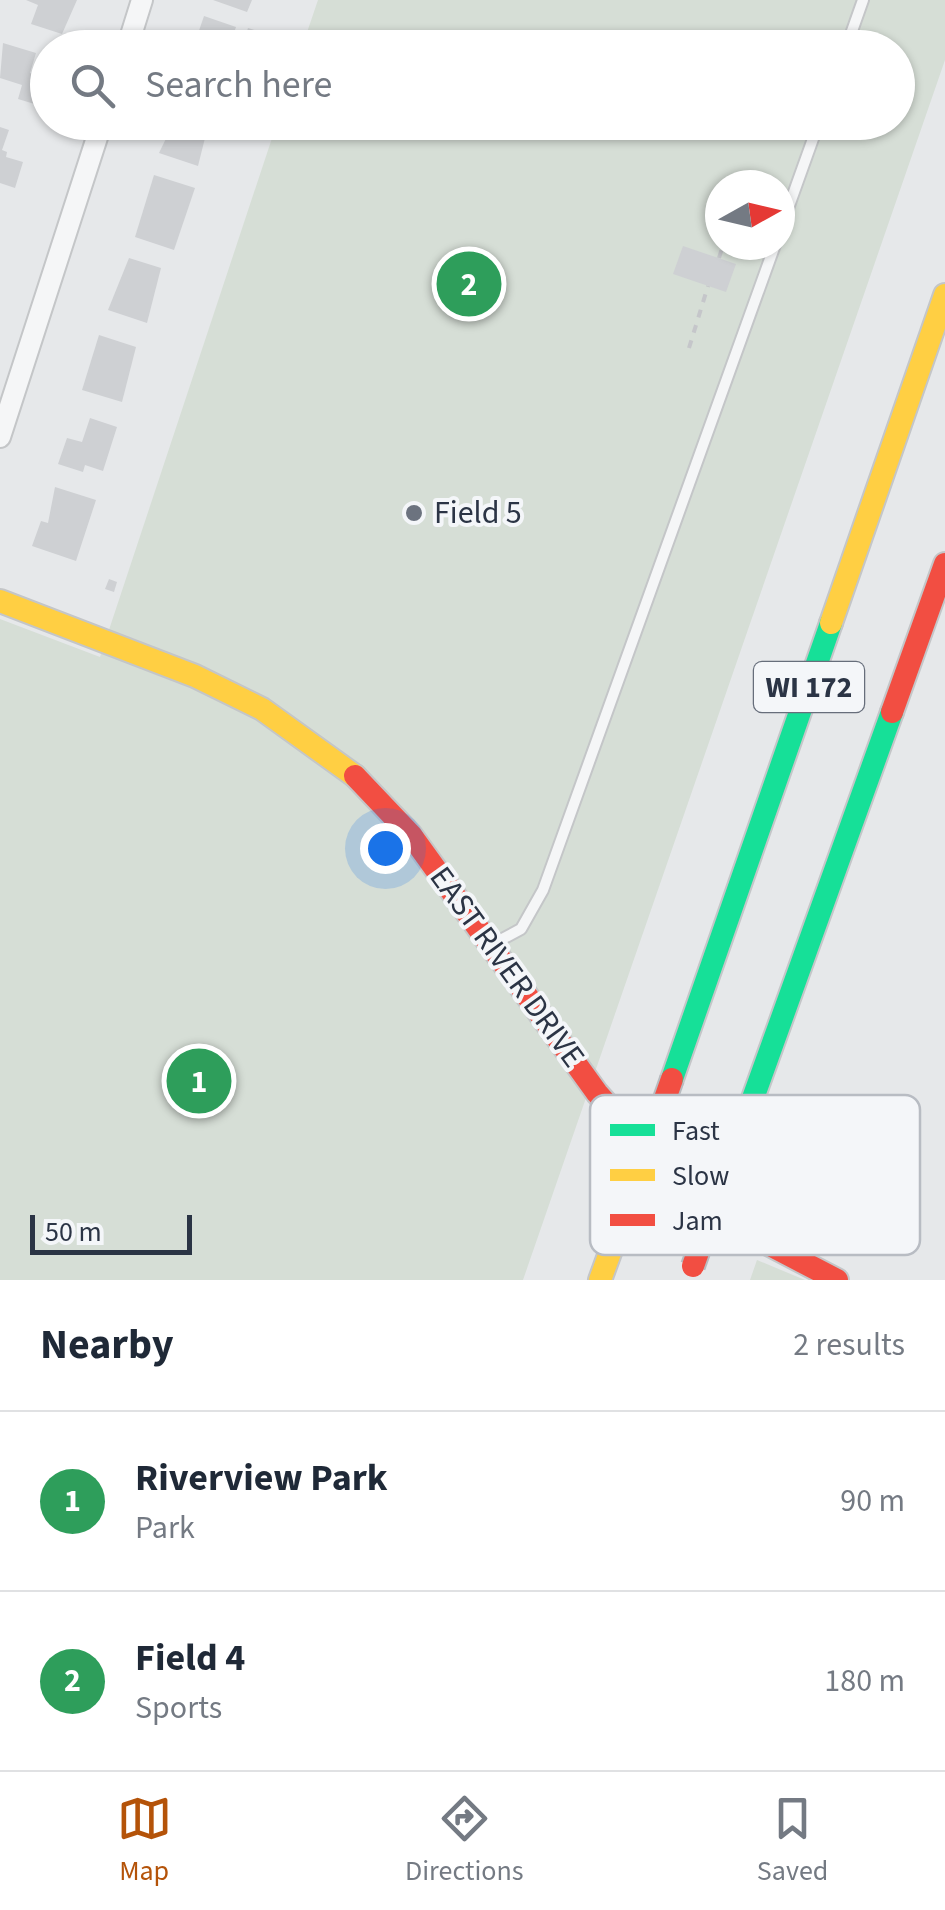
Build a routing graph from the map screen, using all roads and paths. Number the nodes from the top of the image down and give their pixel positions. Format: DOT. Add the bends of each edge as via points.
graph roads {
  1 [pos="142,0"];
  2 [pos="863,0"];
  3 [pos="133,30"];
  4 [pos="852,30"];
  5 [pos="96,140"];
  6 [pos="813,140"];
  7 [pos="795,189"];
  8 [pos="770,260"];
  9 [pos="708,286"];
  10 [pos="945,295"];
  11 [pos="688,348"];
  12 [pos="0,437"];
  13 [pos="945,564"];
  14 [pos="0,601"];
  15 [pos="492,944"];
  16 [pos="599,1095"];
  17 [pos="666,1095"];
  18 [pos="754,1095"];
  19 [pos="609,1255"];
  20 [pos="789,1255"];
  21 [pos="600,1280"];
  22 [pos="837,1280"];
  1 -- 3 [label="street"];
  2 -- 4 [label="lane"];
  5 -- 12 [label="street"];
  6 -- 7 [label="lane"];
  8 -- 15 [label="lane" via="543,890 521,929"];
  9 -- 11 [label="path"];
  10 -- 17 [label="main road, WI 172, bridge"];
  13 -- 18 [label="main road, WI 172, bridge"];
  14 -- 15 [label="main road, EAST RIVER DRIVE" via="195,676 321,748 367,785 411,835"];
  15 -- 16 [label="main road, EAST RIVER DRIVE"];
  19 -- 21 [label="main road, WI 172, bridge"];
  20 -- 22 [label="main road, EAST RIVER DRIVE"];
}
